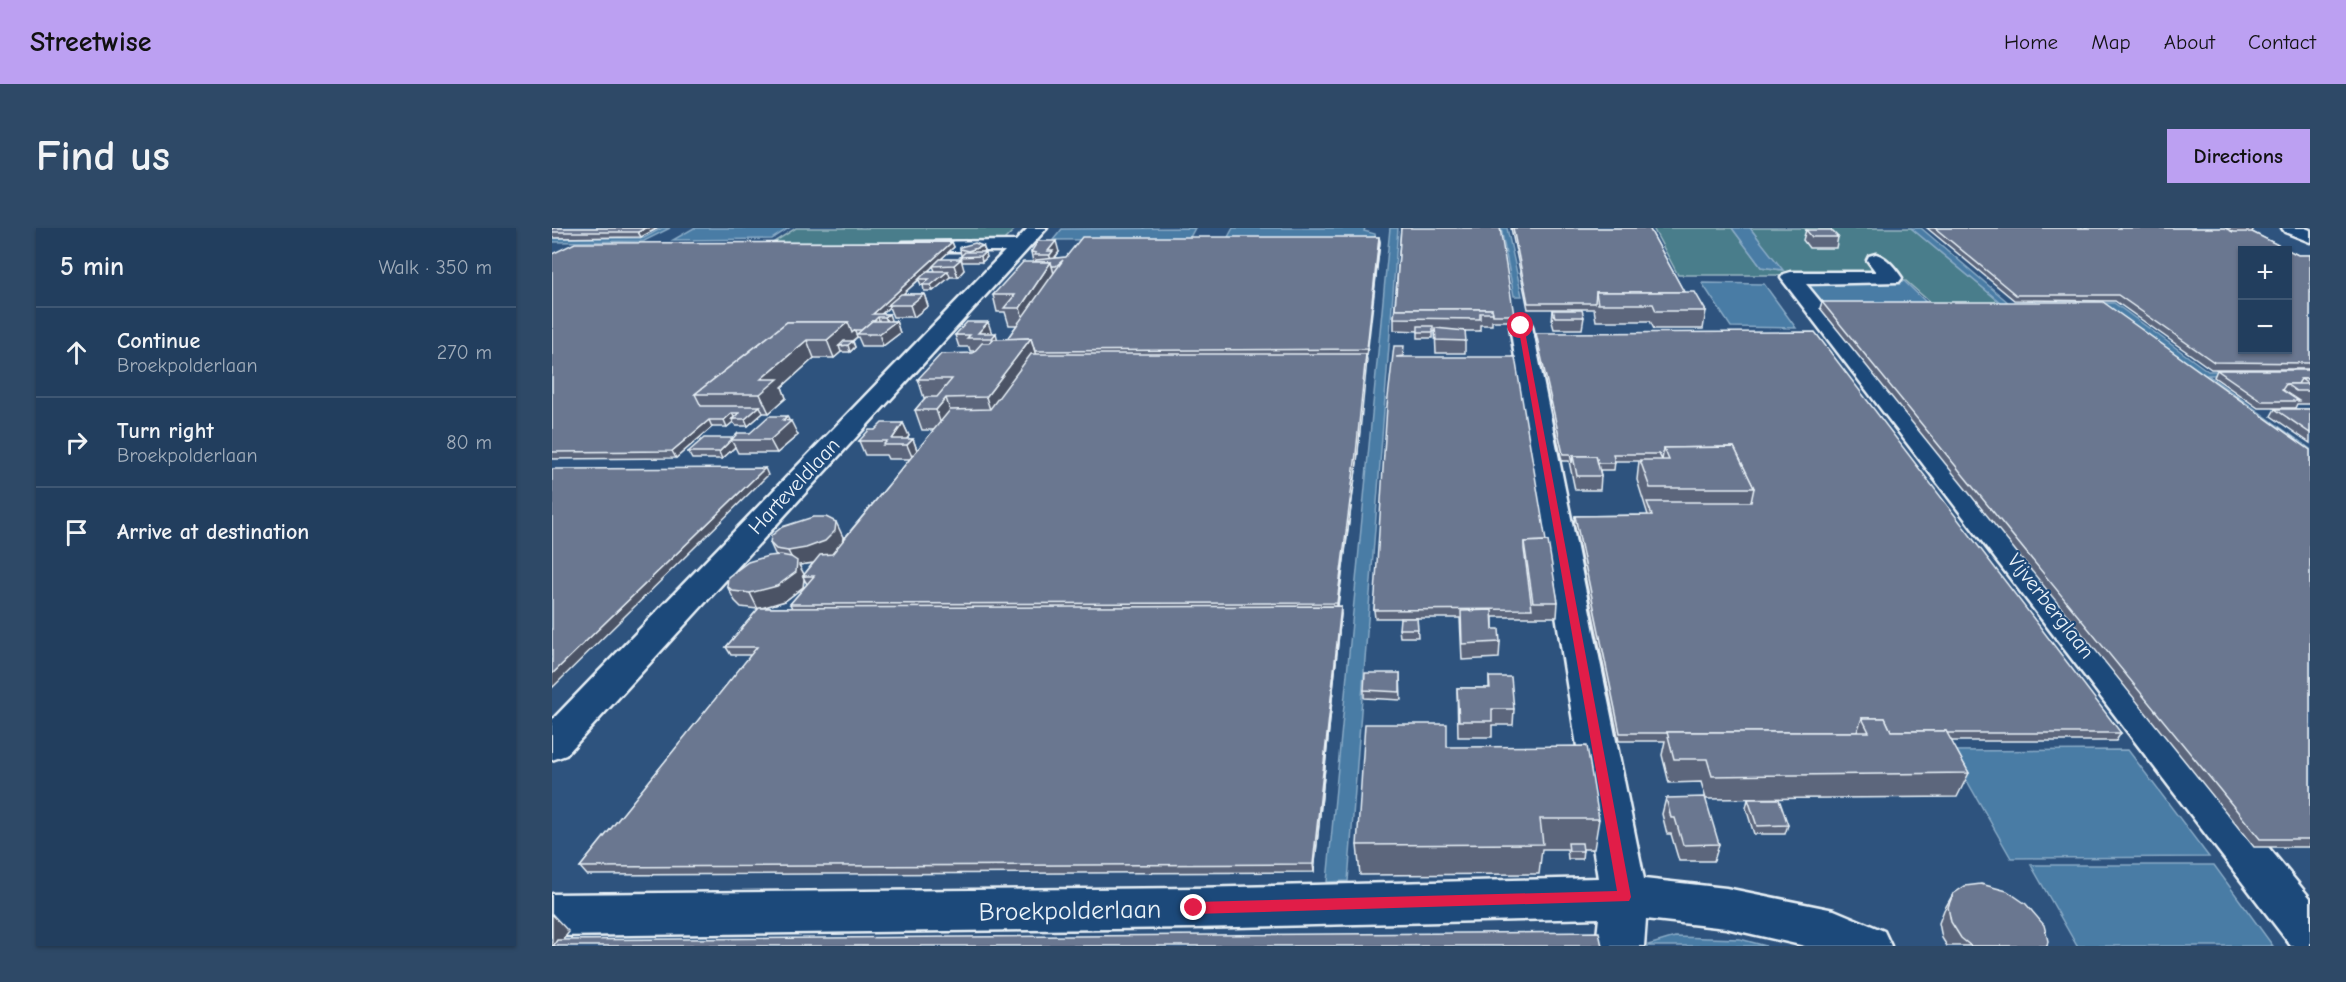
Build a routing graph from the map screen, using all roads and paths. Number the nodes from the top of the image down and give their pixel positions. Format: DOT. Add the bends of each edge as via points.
graph roads {
  1 [pos="1030,237"];
  2 [pos="891,246"];
  3 [pos="1876,260"];
  4 [pos="1521,326"];
  5 [pos="552,745"];
  6 [pos="1624,897"];
  7 [pos="552,915"];
  8 [pos="2310,934"];
  9 [pos="1620,946"];
  10 [pos="1867,946"];
  1 -- 2 [label="street"];
  1 -- 5 [label="street, Harteveldlaan"];
  3 -- 8 [label="street, Vijverberglaan" via="1892,278 1791,278"];
  4 -- 6 [label="street"];
  6 -- 7 [label="street, Broekpolderlaan" via="1194,908"];
  6 -- 9 [label="street"];
  6 -- 10 [label="street, Broekpolderlaan" via="1726,908 1834,931"];
}
